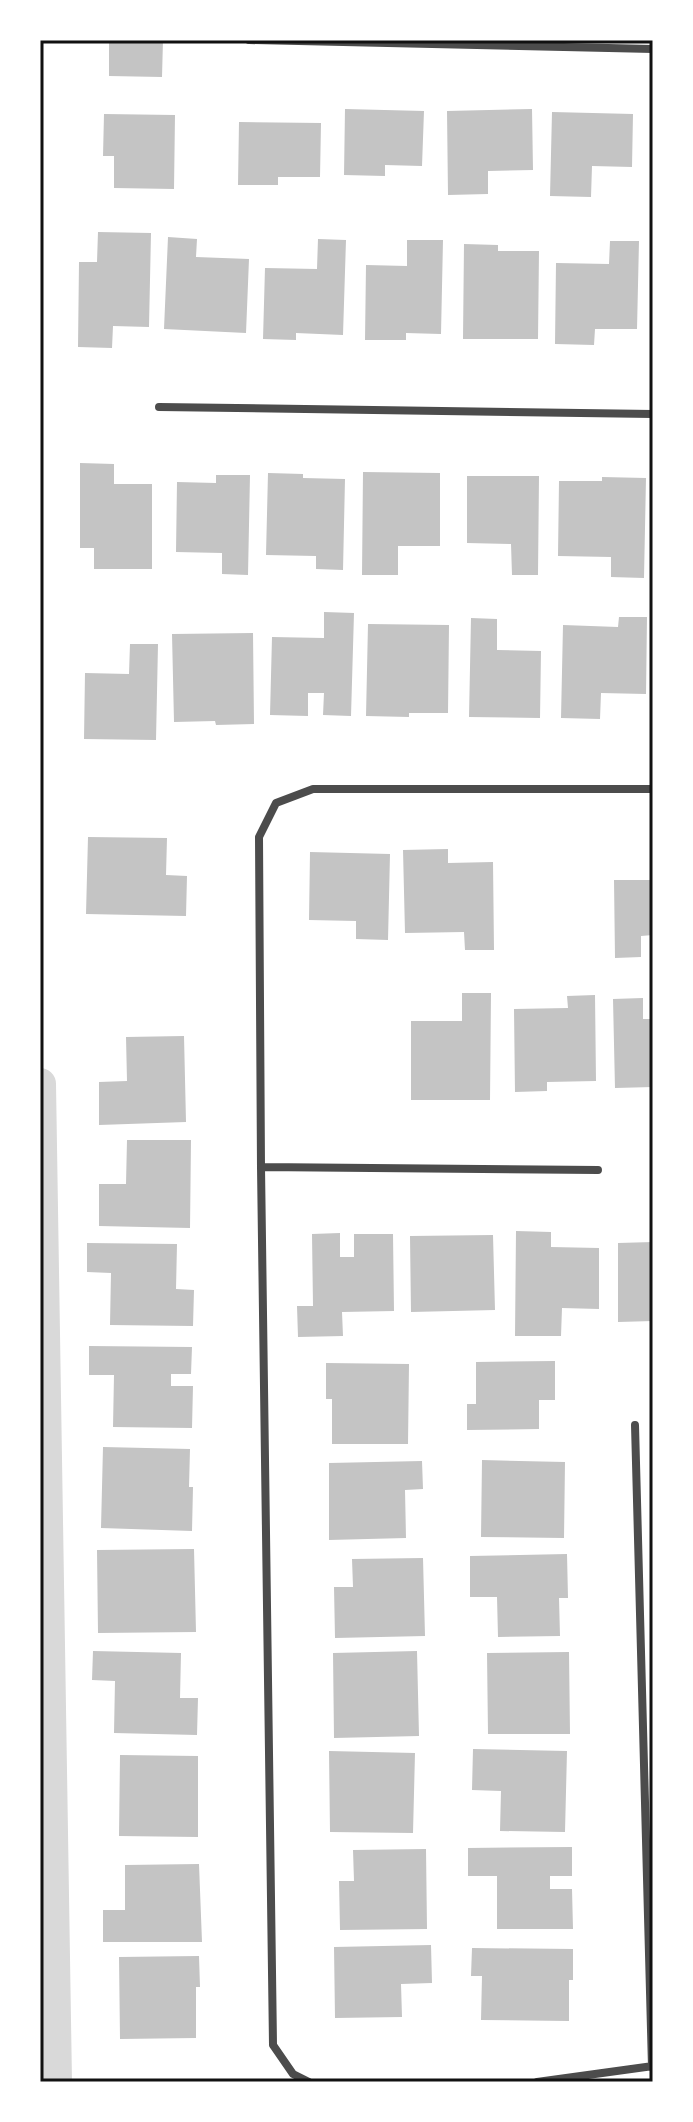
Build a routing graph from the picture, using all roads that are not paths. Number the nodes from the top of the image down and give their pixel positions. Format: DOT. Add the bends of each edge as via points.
graph roads {
  1 [pos="249,40"];
  2 [pos="653,49"];
  3 [pos="159,407"];
  4 [pos="653,414"];
  5 [pos="653,789"];
  6 [pos="261,1167"];
  7 [pos="598,1170"];
  8 [pos="635,1425"];
  9 [pos="652,2066"];
  10 [pos="309,2082"];
  11 [pos="537,2082"];
  1 -- 2 [label="street"];
  3 -- 4 [label="street"];
  5 -- 6 [label="street" via="313,789 276,803 259,837"];
  6 -- 7 [label="street"];
  6 -- 10 [label="street" via="273,2045 293,2074"];
  8 -- 9 [label="street"];
  9 -- 11 [label="street"];
}
